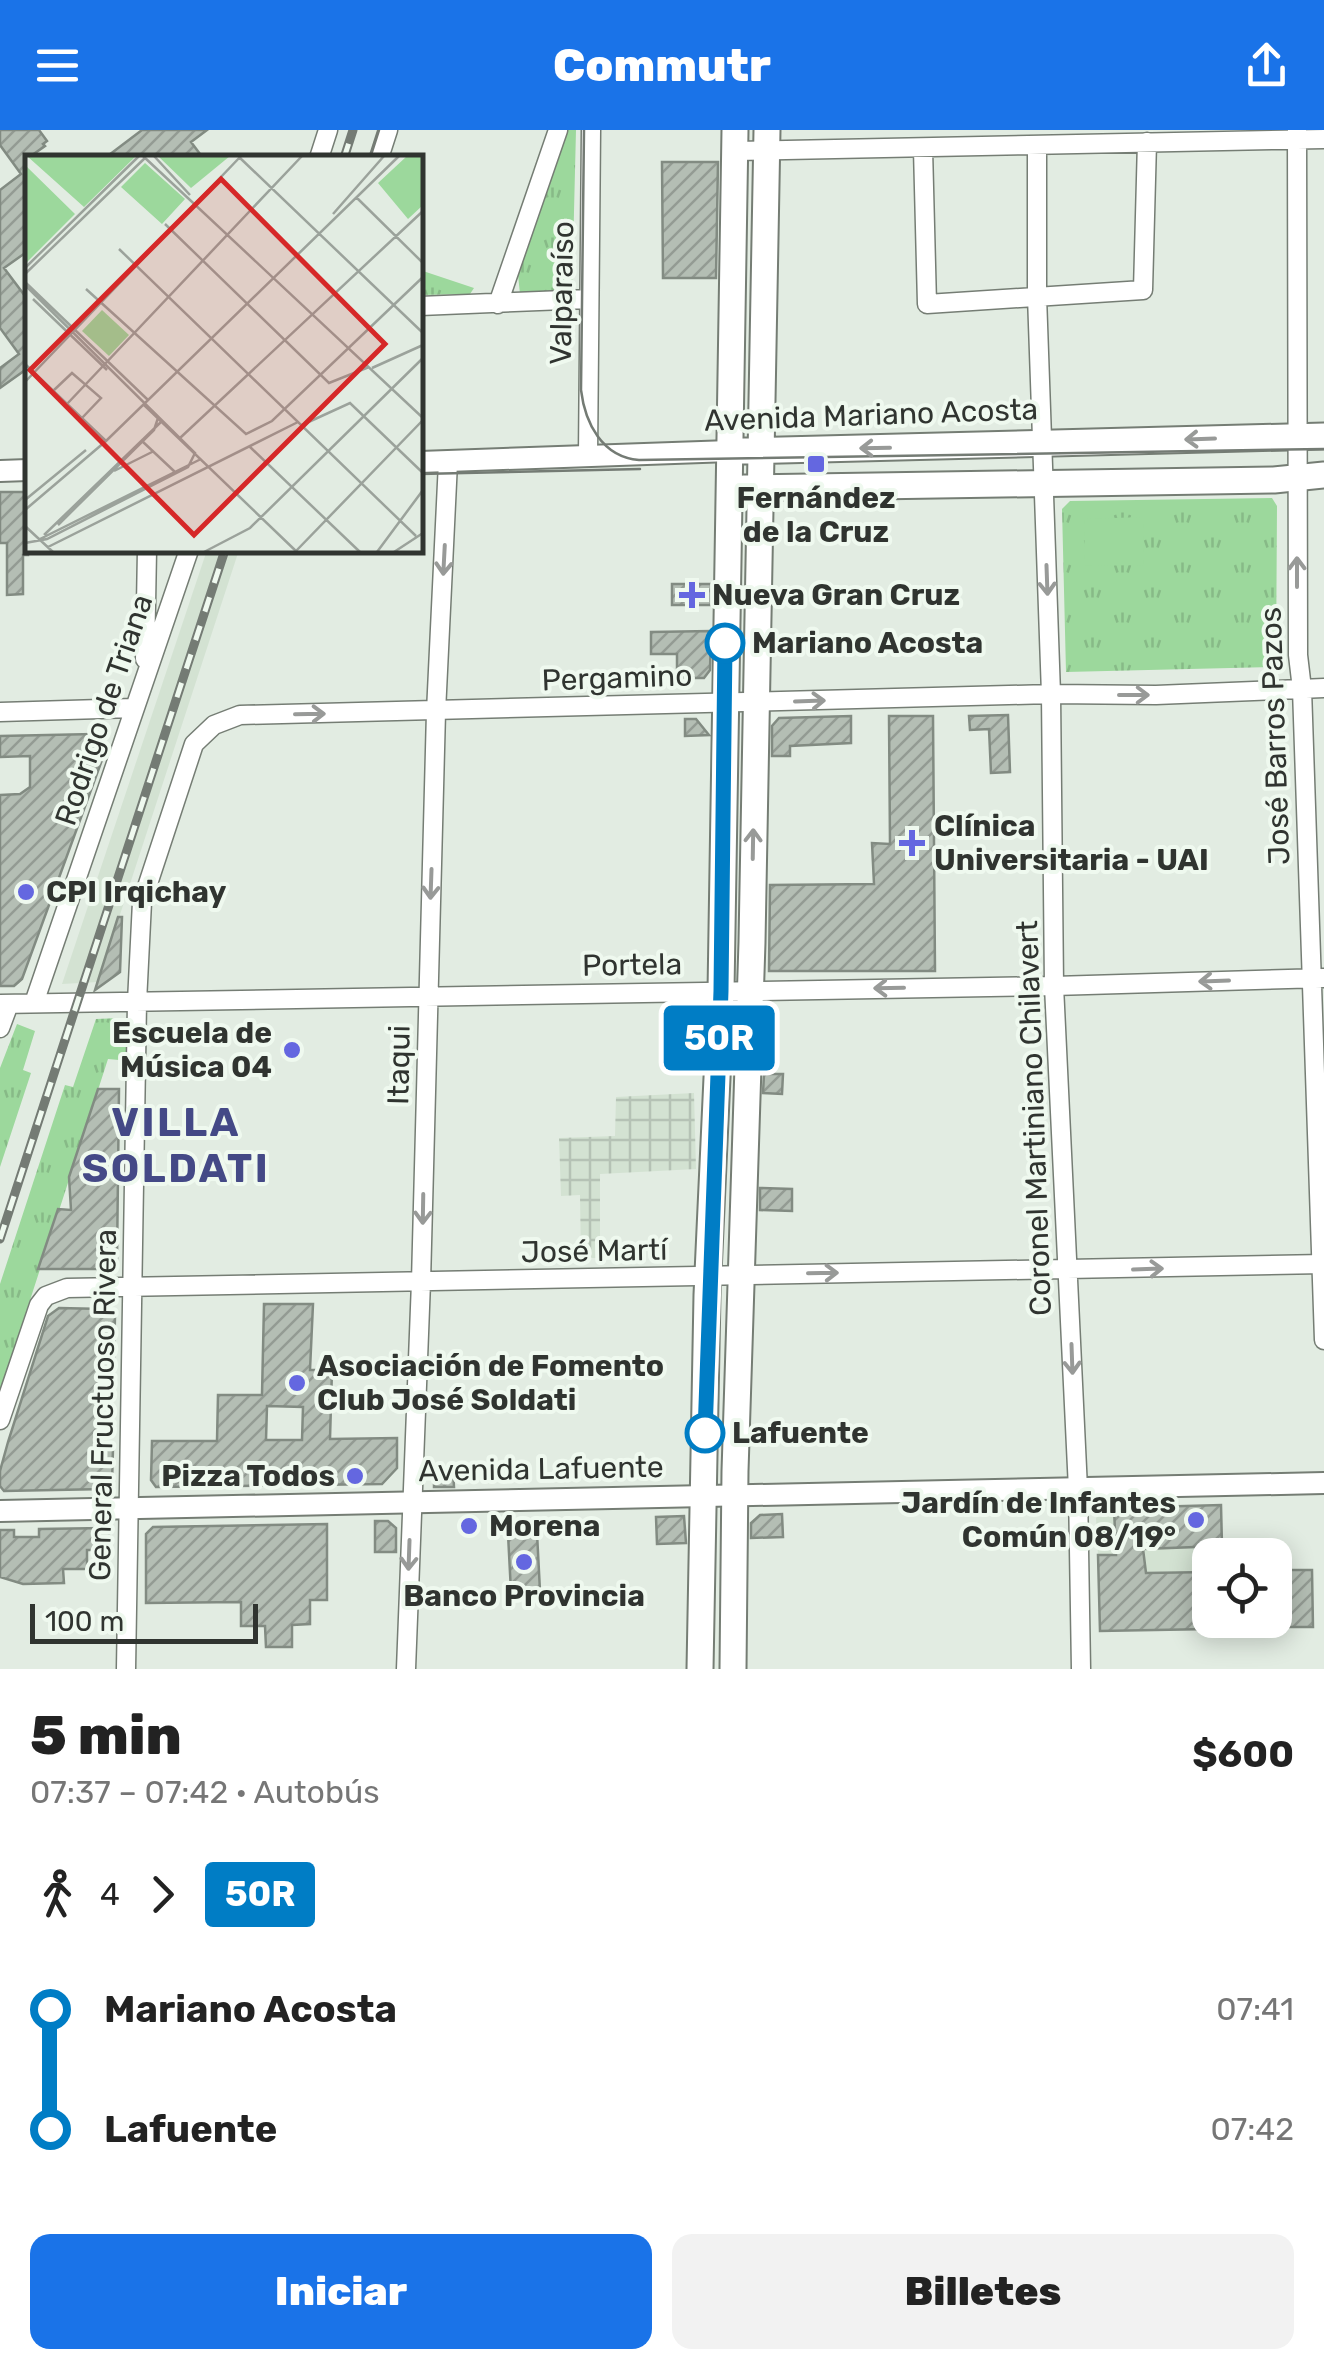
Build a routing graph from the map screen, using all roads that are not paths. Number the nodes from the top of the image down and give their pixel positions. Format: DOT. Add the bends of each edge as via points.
graph roads {
  1 [pos="328,130"];
  2 [pos="388,130"];
  3 [pos="558,130"];
  4 [pos="591,130"];
  5 [pos="1297,135"];
  6 [pos="1324,139"];
  7 [pos="766,140"];
  8 [pos="734,141"];
  9 [pos="1148,142"];
  10 [pos="1037,146"];
  11 [pos="923,149"];
  12 [pos="320,155"];
  13 [pos="381,155"];
  14 [pos="1037,296"];
  15 [pos="589,299"];
  16 [pos="498,304"];
  17 [pos="422,306"];
  18 [pos="1324,436"];
  19 [pos="1297,437"];
  20 [pos="1041,443"];
  21 [pos="760,450"];
  22 [pos="730,451"];
  23 [pos="588,456"];
  24 [pos="422,462"];
  25 [pos="448,462"];
  26 [pos="25,470"];
  27 [pos="0,471"];
  28 [pos="1324,475"];
  29 [pos="1296,476"];
  30 [pos="1044,482"];
  31 [pos="729,488"];
  32 [pos="760,488"];
  33 [pos="148,552"];
  34 [pos="188,552"];
  35 [pos="145,674"];
  36 [pos="1324,688"];
  37 [pos="1302,689"];
  38 [pos="1051,694"];
  39 [pos="724,702"];
  40 [pos="754,702"];
  41 [pos="134,708"];
  42 [pos="0,712"];
  43 [pos="436,712"];
  44 [pos="214,725"];
  45 [pos="1318,978"];
  46 [pos="1054,986"];
  47 [pos="749,989"];
  48 [pos="721,991"];
  49 [pos="428,995"];
  50 [pos="137,1002"];
  51 [pos="34,1003"];
  52 [pos="4,1004"];
  53 [pos="0,1028"];
  54 [pos="1323,1264"];
  55 [pos="1068,1271"];
  56 [pos="741,1274"];
  57 [pos="710,1276"];
  58 [pos="421,1282"];
  59 [pos="132,1286"];
  60 [pos="1324,1340"];
  61 [pos="0,1420"];
  62 [pos="1324,1482"];
  63 [pos="1078,1489"];
  64 [pos="735,1494"];
  65 [pos="703,1495"];
  66 [pos="411,1502"];
  67 [pos="130,1508"];
  68 [pos="0,1511"];
  69 [pos="126,1669"];
  70 [pos="406,1669"];
  71 [pos="700,1669"];
  72 [pos="733,1669"];
  73 [pos="1081,1669"];
  1 -- 12 [label="street"];
  2 -- 13 [label="street"];
  3 -- 16 [label="street, Valparaíso"];
  4 -- 15 [label="street, Valparaíso"];
  5 -- 6 [label="street"];
  5 -- 9 [label="street"];
  5 -- 19 [label="street, José Barros Pazos"];
  7 -- 8 [label="street"];
  7 -- 11 [label="street"];
  7 -- 21 [label="main road"];
  8 -- 22 [label="main road"];
  9 -- 10 [label="street"];
  9 -- 14 [label="street" via="1143,290"];
  10 -- 11 [label="street"];
  10 -- 14 [label="street, Coronel Martiniano Chilavert"];
  11 -- 14 [label="street" via="927,304"];
  14 -- 20 [label="street, Coronel Martiniano Chilavert"];
  15 -- 16 [label="street"];
  15 -- 23 [label="street, Valparaíso"];
  16 -- 17 [label="street"];
  18 -- 19 [label="main road, Avenida Mariano Acosta"];
  19 -- 20 [label="main road, Avenida Mariano Acosta, one-way"];
  19 -- 29 [label="street, José Barros Pazos"];
  20 -- 21 [label="main road, Avenida Mariano Acosta, one-way"];
  20 -- 30 [label="street, Coronel Martiniano Chilavert"];
  21 -- 22 [label="main road, Avenida Mariano Acosta"];
  21 -- 32 [label="main road"];
  22 -- 23 [label="street, Avenida Mariano Acosta"];
  22 -- 31 [label="main road"];
  23 -- 25 [label="street, Avenida Mariano Acosta"];
  24 -- 25 [label="street, Avenida Mariano Acosta"];
  25 -- 43 [label="street, Itaqui, one-way"];
  26 -- 27 [label="street"];
  28 -- 29 [label="main road"];
  29 -- 30 [label="main road"];
  37 -- 29 [label="street, José Barros Pazos, one-way"];
  30 -- 32 [label="main road"];
  30 -- 38 [label="street, Coronel Martiniano Chilavert, one-way"];
  31 -- 32 [label="main road"];
  31 -- 39 [label="main road"];
  32 -- 40 [label="main road"];
  33 -- 35 [label="street"];
  34 -- 35 [label="street, Rodrigo de Triana"];
  35 -- 41 [label="street, Rodrigo de Triana"];
  36 -- 37 [label="street, Pergamino"];
  38 -- 37 [label="street, Pergamino, one-way"];
  37 -- 45 [label="street, José Barros Pazos"];
  40 -- 38 [label="street, Pergamino, one-way"];
  38 -- 46 [label="street, Coronel Martiniano Chilavert"];
  39 -- 40 [label="street, Pergamino"];
  39 -- 43 [label="street, Pergamino"];
  39 -- 48 [label="main road"];
  47 -- 40 [label="main road, one-way"];
  41 -- 42 [label="street"];
  41 -- 51 [label="street, Rodrigo de Triana"];
  44 -- 43 [label="street, Pergamino, one-way" via="240,715"];
  43 -- 49 [label="street, Itaqui, one-way"];
  44 -- 50 [label="street, General Fructuoso Rivera" via="194,744 142,902"];
  45 -- 46 [label="street, Portela, one-way"];
  45 -- 54 [label="street, José Barros Pazos"];
  46 -- 47 [label="street, Portela, one-way"];
  46 -- 55 [label="street, Coronel Martiniano Chilavert"];
  47 -- 48 [label="street, Portela"];
  47 -- 56 [label="main road"];
  48 -- 49 [label="street, Portela"];
  48 -- 57 [label="main road"];
  49 -- 50 [label="street, Portela"];
  49 -- 58 [label="street, Itaqui, one-way"];
  50 -- 51 [label="street, Portela"];
  50 -- 59 [label="street, General Fructuoso Rivera"];
  51 -- 52 [label="street, Portela"];
  52 -- 53 [label="street"];
  55 -- 54 [label="street, José Martí, one-way"];
  54 -- 60 [label="street, José Barros Pazos"];
  56 -- 55 [label="street, José Martí, one-way"];
  55 -- 63 [label="street, Coronel Martiniano Chilavert, one-way"];
  56 -- 57 [label="street, José Martí"];
  56 -- 64 [label="main road"];
  57 -- 58 [label="street, José Martí"];
  57 -- 65 [label="main road"];
  58 -- 59 [label="street, José Martí"];
  58 -- 66 [label="street, Itaqui"];
  59 -- 61 [label="street, José Martí" via="67,1288 46,1296"];
  59 -- 67 [label="street, General Fructuoso Rivera"];
  62 -- 63 [label="street, Avenida Lafuente"];
  63 -- 64 [label="street, Avenida Lafuente"];
  63 -- 73 [label="street, Coronel Martiniano Chilavert"];
  64 -- 65 [label="street, Avenida Lafuente"];
  64 -- 72 [label="main road"];
  65 -- 66 [label="street, Avenida Lafuente"];
  65 -- 71 [label="main road"];
  66 -- 67 [label="street, Avenida Lafuente"];
  66 -- 70 [label="street, Itaqui, one-way"];
  67 -- 68 [label="street, Avenida Lafuente"];
  67 -- 69 [label="street, General Fructuoso Rivera"];
}
